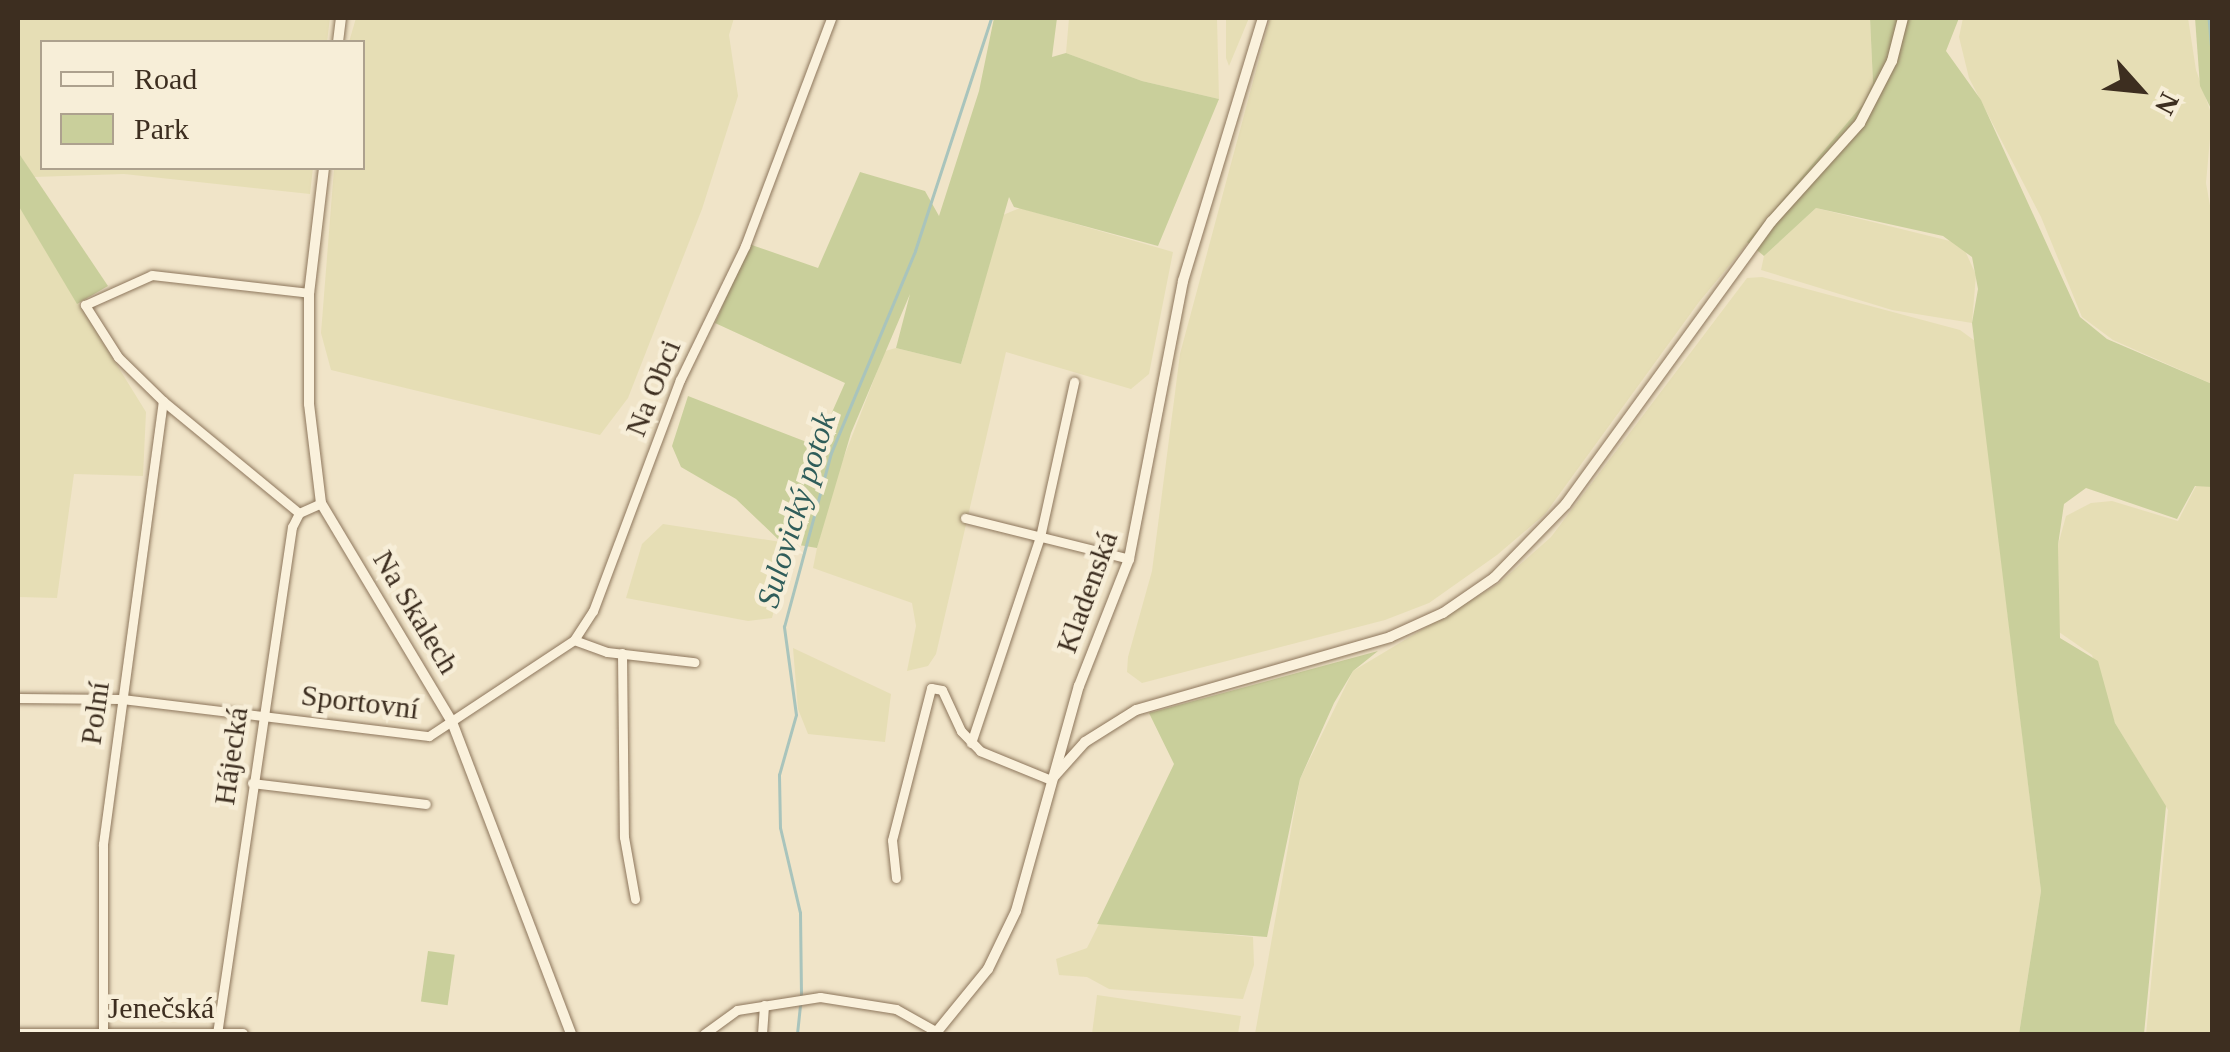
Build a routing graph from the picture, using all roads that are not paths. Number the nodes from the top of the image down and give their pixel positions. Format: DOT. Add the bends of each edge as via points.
graph roads {
  1 [pos="830,18"];
  2 [pos="1263,18"];
  3 [pos="1903,18"];
  4 [pos="324,170"];
  5 [pos="310,293"];
  6 [pos="1074,382"];
  7 [pos="163,401"];
  8 [pos="322,503"];
  9 [pos="299,512"];
  10 [pos="966,518"];
  11 [pos="1040,537"];
  12 [pos="1129,559"];
  13 [pos="574,640"];
  14 [pos="622,654"];
  15 [pos="694,662"];
  16 [pos="18,698"];
  17 [pos="122,699"];
  18 [pos="262,716"];
  19 [pos="452,722"];
  20 [pos="971,743"];
  21 [pos="1051,780"];
  22 [pos="252,783"];
  23 [pos="426,804"];
  24 [pos="896,878"];
  25 [pos="634,899"];
  26 [pos="764,1005"];
  27 [pos="103,1033"];
  28 [pos="936,1033"];
  29 [pos="18,1034"];
  30 [pos="217,1034"];
  31 [pos="243,1034"];
  32 [pos="571,1034"];
  33 [pos="704,1034"];
  34 [pos="762,1034"];
  1 -- 13 [label="street, Na Obci" via="745,246 680,380 593,611"];
  2 -- 12 [label="street, Kladenská" via="1183,281"];
  3 -- 21 [label="street, Kladenská" via="1886,75 1860,123 1771,222 1566,504 1494,578 1390,638 1136,710 1085,742"];
  4 -- 5 [label="street, Na Skalech"];
  5 -- 7 [label="street" via="152,275 85,305 118,357"];
  5 -- 8 [label="street, Na Skalech" via="309,404"];
  6 -- 11 [label="street"];
  7 -- 9 [label="street"];
  7 -- 17 [label="street, Polní"];
  8 -- 9 [label="street"];
  8 -- 19 [label="street, Na Skalech"];
  9 -- 18 [label="street, Hájecká"];
  10 -- 11 [label="street"];
  11 -- 12 [label="street"];
  11 -- 20 [label="street"];
  12 -- 21 [label="street, Kladenská"];
  13 -- 14 [label="street"];
  13 -- 19 [label="street, Na Obci"];
  14 -- 15 [label="street"];
  14 -- 25 [label="street" via="624,837"];
  16 -- 17 [label="street, Sportovní"];
  17 -- 18 [label="street, Sportovní"];
  17 -- 27 [label="street, Polní" via="103,844"];
  18 -- 19 [label="street, Sportovní" via="428,736"];
  18 -- 22 [label="street, Hájecká"];
  19 -- 32 [label="street, Na Skalech"];
  20 -- 21 [label="street"];
  20 -- 24 [label="street" via="947,696 931,688 892,840"];
  21 -- 28 [label="street, Kladenská" via="1016,911 988,969"];
  22 -- 23 [label="street"];
  22 -- 30 [label="street, Hájecká"];
  26 -- 28 [label="street" via="820,997 896,1008"];
  26 -- 33 [label="street" via="736,1010"];
  26 -- 34 [label="street"];
  27 -- 29 [label="street, Jenečská"];
  27 -- 30 [label="street, Jenečská"];
  30 -- 31 [label="street, Jenečská"];
}
